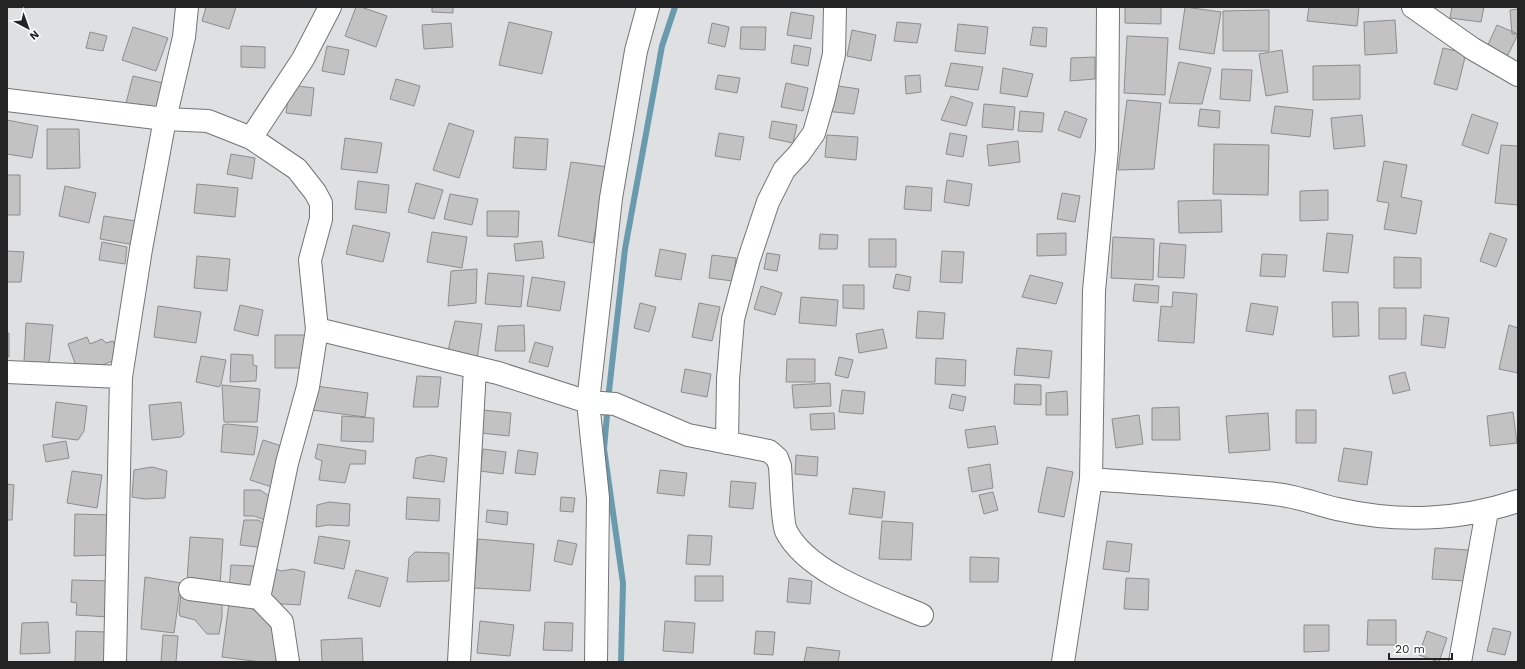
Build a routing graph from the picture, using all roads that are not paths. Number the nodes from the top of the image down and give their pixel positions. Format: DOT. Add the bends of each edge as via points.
graph roads {
  1 [pos="187,7"];
  2 [pos="330,7"];
  3 [pos="648,7"];
  4 [pos="835,7"];
  5 [pos="1108,7"];
  6 [pos="1413,7"];
  7 [pos="1518,75"];
  8 [pos="7,100"];
  9 [pos="165,119"];
  10 [pos="251,138"];
  11 [pos="317,329"];
  12 [pos="475,368"];
  13 [pos="7,372"];
  14 [pos="121,377"];
  15 [pos="600,403"];
  16 [pos="727,443"];
  17 [pos="1091,479"];
  18 [pos="1518,501"];
  19 [pos="1487,511"];
  20 [pos="190,589"];
  21 [pos="259,598"];
  22 [pos="922,616"];
  23 [pos="115,662"];
  24 [pos="288,662"];
  25 [pos="459,662"];
  26 [pos="596,662"];
  27 [pos="1063,662"];
  28 [pos="1460,662"];
  1 -- 9 [label="street" via="184,37"];
  2 -- 10 [label="street" via="303,59"];
  3 -- 15 [label="street" via="636,51 611,198"];
  4 -- 16 [label="street" via="834,54 814,133 784,170 768,202 733,319 728,379"];
  5 -- 17 [label="street" via="1107,149 1094,290"];
  6 -- 7 [label="street" via="1473,49"];
  8 -- 9 [label="street"];
  9 -- 10 [label="street" via="208,121"];
  9 -- 14 [label="street"];
  10 -- 11 [label="street" via="297,170 321,203 321,219 310,260"];
  11 -- 12 [label="street"];
  11 -- 21 [label="street" via="308,387 287,463"];
  12 -- 15 [label="street"];
  12 -- 25 [label="street"];
  13 -- 14 [label="street"];
  14 -- 23 [label="street"];
  15 -- 16 [label="street" via="688,435"];
  15 -- 26 [label="street"];
  16 -- 22 [label="street" via="769,451 777,458 786,529 797,546 821,568 840,580"];
  17 -- 19 [label="street" via="1277,494 1381,517 1452,517"];
  17 -- 27 [label="street"];
  18 -- 19 [label="street"];
  19 -- 28 [label="street"];
  20 -- 21 [label="street"];
  21 -- 24 [label="street" via="282,622"];
}
